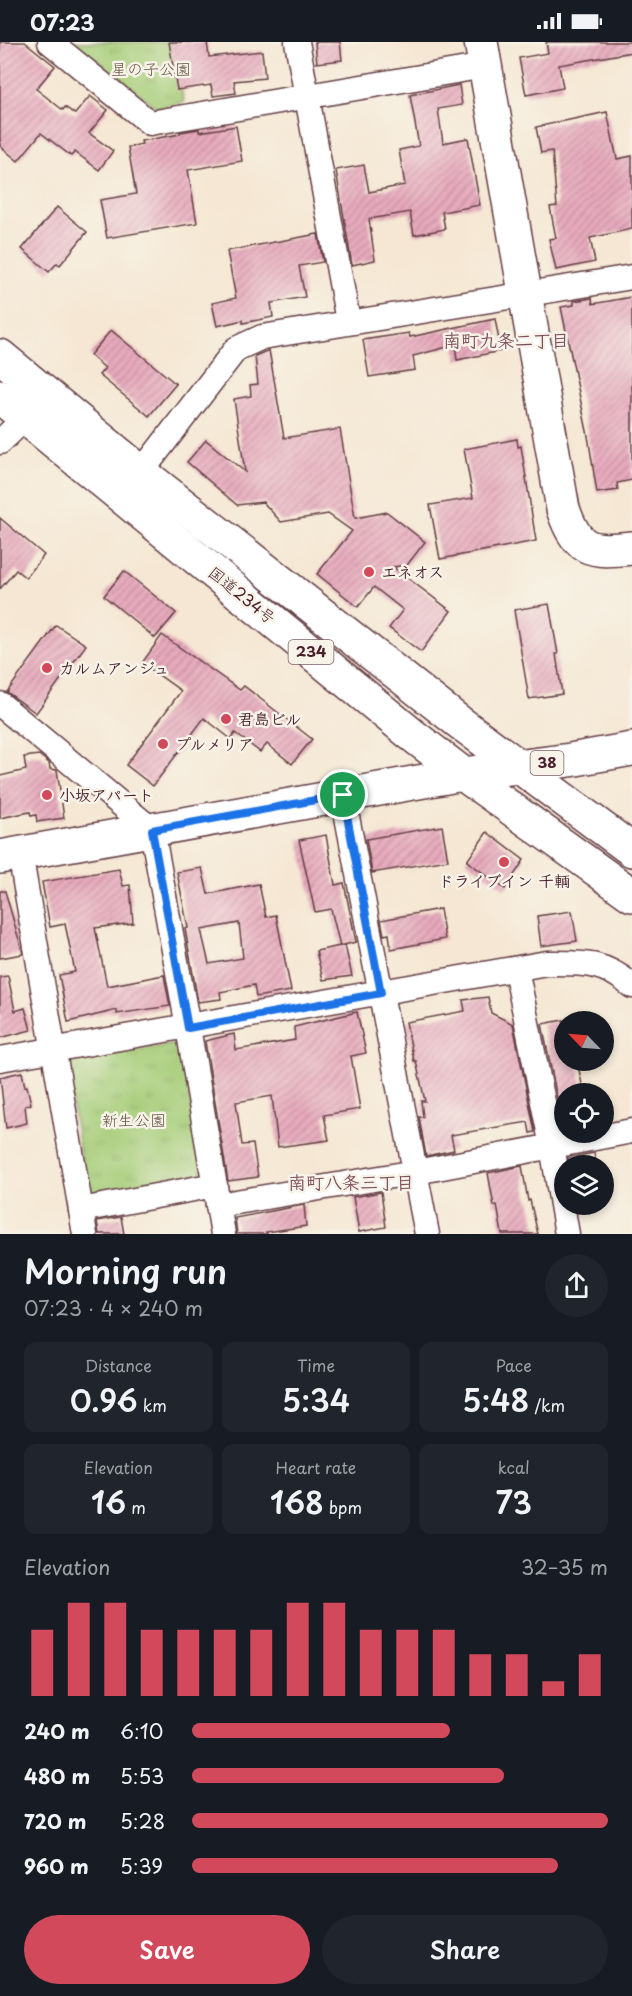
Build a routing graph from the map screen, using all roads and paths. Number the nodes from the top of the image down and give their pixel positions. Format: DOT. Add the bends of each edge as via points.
graph roads {
  1 [pos="50,42"];
  2 [pos="297,42"];
  3 [pos="483,54"];
  4 [pos="307,95"];
  5 [pos="632,277"];
  6 [pos="526,293"];
  7 [pos="348,321"];
  8 [pos="0,356"];
  9 [pos="48,395"];
  10 [pos="0,398"];
  11 [pos="27,419"];
  12 [pos="0,442"];
  13 [pos="131,485"];
  14 [pos="632,548"];
  15 [pos="0,704"];
  16 [pos="632,749"];
  17 [pos="517,766"];
  18 [pos="463,774"];
  19 [pos="343,795"];
  20 [pos="152,830"];
  21 [pos="632,850"];
  22 [pos="10,855"];
  23 [pos="632,895"];
  24 [pos="516,969"];
  25 [pos="632,986"];
  26 [pos="381,993"];
  27 [pos="188,1028"];
  28 [pos="53,1050"];
  29 [pos="0,1059"];
  30 [pos="632,1131"];
  31 [pos="552,1146"];
  32 [pos="416,1172"];
  33 [pos="217,1195"];
  34 [pos="81,1210"];
  35 [pos="85,1234"];
  36 [pos="223,1234"];
  37 [pos="427,1234"];
  38 [pos="567,1234"];
  1 -- 4 [label="street" via="150,123"];
  2 -- 4 [label="street"];
  3 -- 4 [label="street"];
  3 -- 6 [label="main road"];
  4 -- 7 [label="street"];
  5 -- 6 [label="street"];
  6 -- 7 [label="street"];
  6 -- 14 [label="main road" via="563,509 570,530 583,544 596,550"];
  7 -- 13 [label="street" via="262,337 236,350"];
  8 -- 9 [label="main road, 国道234号 / 234"];
  9 -- 11 [label="street"];
  9 -- 13 [label="main road, 国道234号 / 234"];
  10 -- 11 [label="main road, 国道234号 / 234"];
  11 -- 12 [label="street"];
  11 -- 13 [label="main road, 国道234号 / 234"];
  13 -- 17 [label="main road, 国道234号 / 234"];
  13 -- 18 [label="main road, 国道234号 / 234"];
  15 -- 20 [label="street"];
  16 -- 17 [label="main road, 38"];
  17 -- 18 [label="main road, 38"];
  17 -- 21 [label="main road, 国道234号 / 234"];
  18 -- 19 [label="main road"];
  18 -- 23 [label="main road, 国道234号 / 234"];
  19 -- 20 [label="main road"];
  19 -- 26 [label="street"];
  20 -- 22 [label="main road"];
  20 -- 27 [label="street"];
  22 -- 28 [label="street"];
  24 -- 25 [label="street" via="547,963 589,963 620,975"];
  24 -- 26 [label="street"];
  24 -- 31 [label="street"];
  26 -- 27 [label="street"];
  26 -- 32 [label="street"];
  27 -- 28 [label="street"];
  27 -- 33 [label="street"];
  28 -- 29 [label="street"];
  28 -- 34 [label="street"];
  30 -- 31 [label="street"];
  31 -- 32 [label="street"];
  31 -- 38 [label="street"];
  32 -- 33 [label="street"];
  32 -- 37 [label="street"];
  33 -- 34 [label="street"];
  33 -- 36 [label="street"];
  34 -- 35 [label="street"];
}
